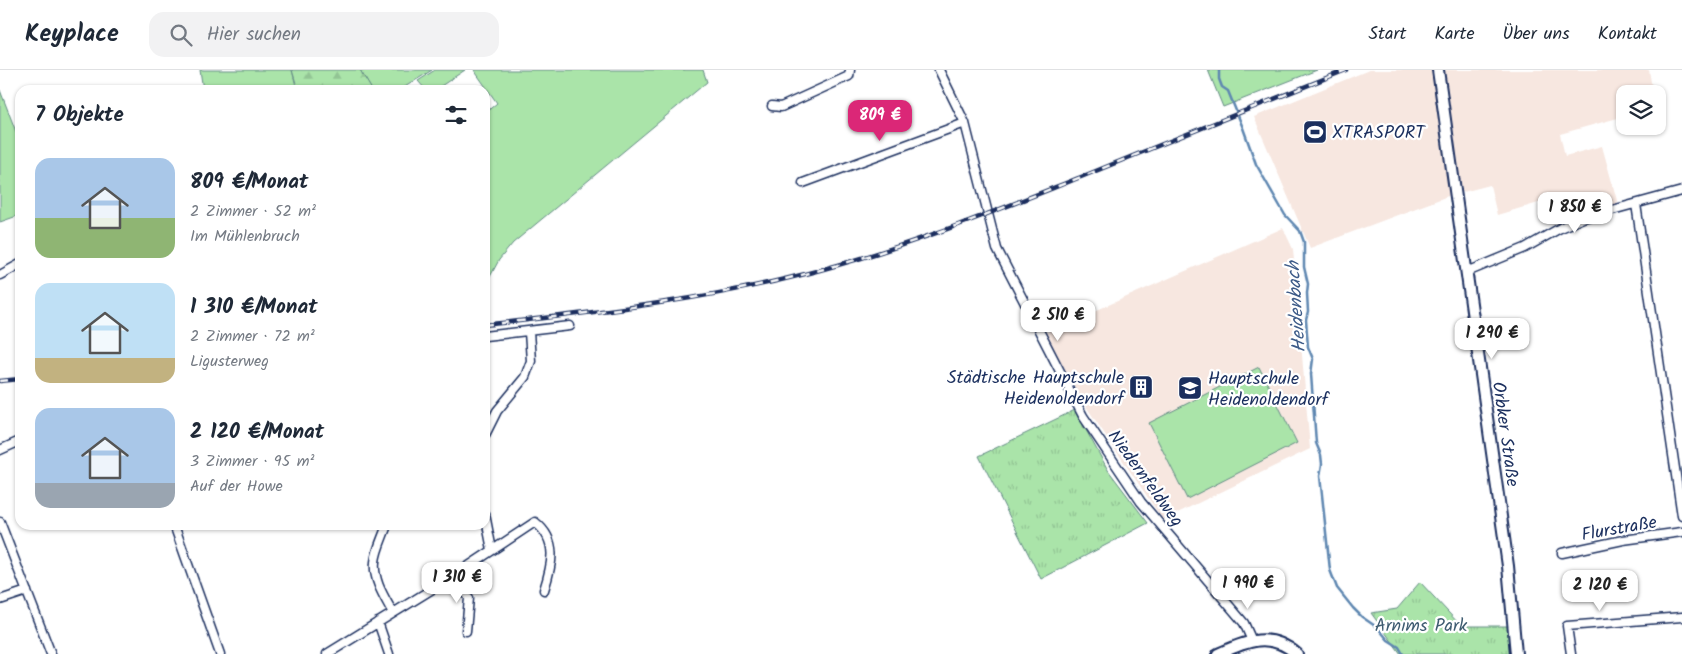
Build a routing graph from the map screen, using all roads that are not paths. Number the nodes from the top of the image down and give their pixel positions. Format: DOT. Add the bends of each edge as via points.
graph roads {
  1 [pos="850,70"];
  2 [pos="940,70"];
  3 [pos="1438,70"];
  4 [pos="772,106"];
  5 [pos="965,123"];
  6 [pos="803,182"];
  7 [pos="1682,191"];
  8 [pos="1636,204"];
  9 [pos="15,267"];
  10 [pos="1466,272"];
  11 [pos="0,275"];
  12 [pos="570,326"];
  13 [pos="529,332"];
  14 [pos="490,336"];
  15 [pos="490,426"];
  16 [pos="15,442"];
  17 [pos="0,450"];
  18 [pos="1682,516"];
  19 [pos="0,522"];
  20 [pos="176,530"];
  21 [pos="385,530"];
  22 [pos="488,530"];
  23 [pos="1682,532"];
  24 [pos="492,550"];
  25 [pos="1562,553"];
  26 [pos="455,575"];
  27 [pos="544,590"];
  28 [pos="27,591"];
  29 [pos="0,600"];
  30 [pos="393,613"];
  31 [pos="1682,616"];
  32 [pos="378,622"];
  33 [pos="466,631"];
  34 [pos="1252,641"];
  35 [pos="51,654"];
  36 [pos="220,654"];
  37 [pos="327,654"];
  38 [pos="389,654"];
  39 [pos="1218,654"];
  40 [pos="1297,654"];
  41 [pos="1516,654"];
  42 [pos="1571,654"];
  1 -- 4 [label="street" via="850,76 782,107"];
  2 -- 5 [label="street, Niedernfeldweg"];
  3 -- 10 [label="street, Orbker Straße"];
  5 -- 6 [label="street"];
  5 -- 34 [label="street, Niedernfeldweg" via="997,249 1083,416 1141,502 1244,622"];
  7 -- 8 [label="street"];
  8 -- 10 [label="street" via="1583,218 1525,248"];
  8 -- 18 [label="street"];
  9 -- 11 [label="street"];
  10 -- 41 [label="street, Orbker Straße" via="1508,566"];
  12 -- 13 [label="street"];
  13 -- 14 [label="street"];
  13 -- 15 [label="street" via="531,361 525,377"];
  16 -- 17 [label="street"];
  19 -- 28 [label="street"];
  20 -- 36 [label="street"];
  21 -- 30 [label="street" via="375,562 376,576"];
  22 -- 24 [label="street"];
  23 -- 25 [label="street, Flurstraße"];
  24 -- 26 [label="street"];
  24 -- 27 [label="street" via="535,522 542,527 552,548 551,568"];
  26 -- 30 [label="street"];
  26 -- 33 [label="street" via="469,598"];
  28 -- 29 [label="street"];
  28 -- 35 [label="street"];
  30 -- 32 [label="street"];
  31 -- 42 [label="street" via="1567,626"];
  32 -- 37 [label="street"];
  32 -- 38 [label="street"];
  34 -- 39 [label="street"];
  34 -- 40 [label="street" via="1270,640 1288,646"];
}
